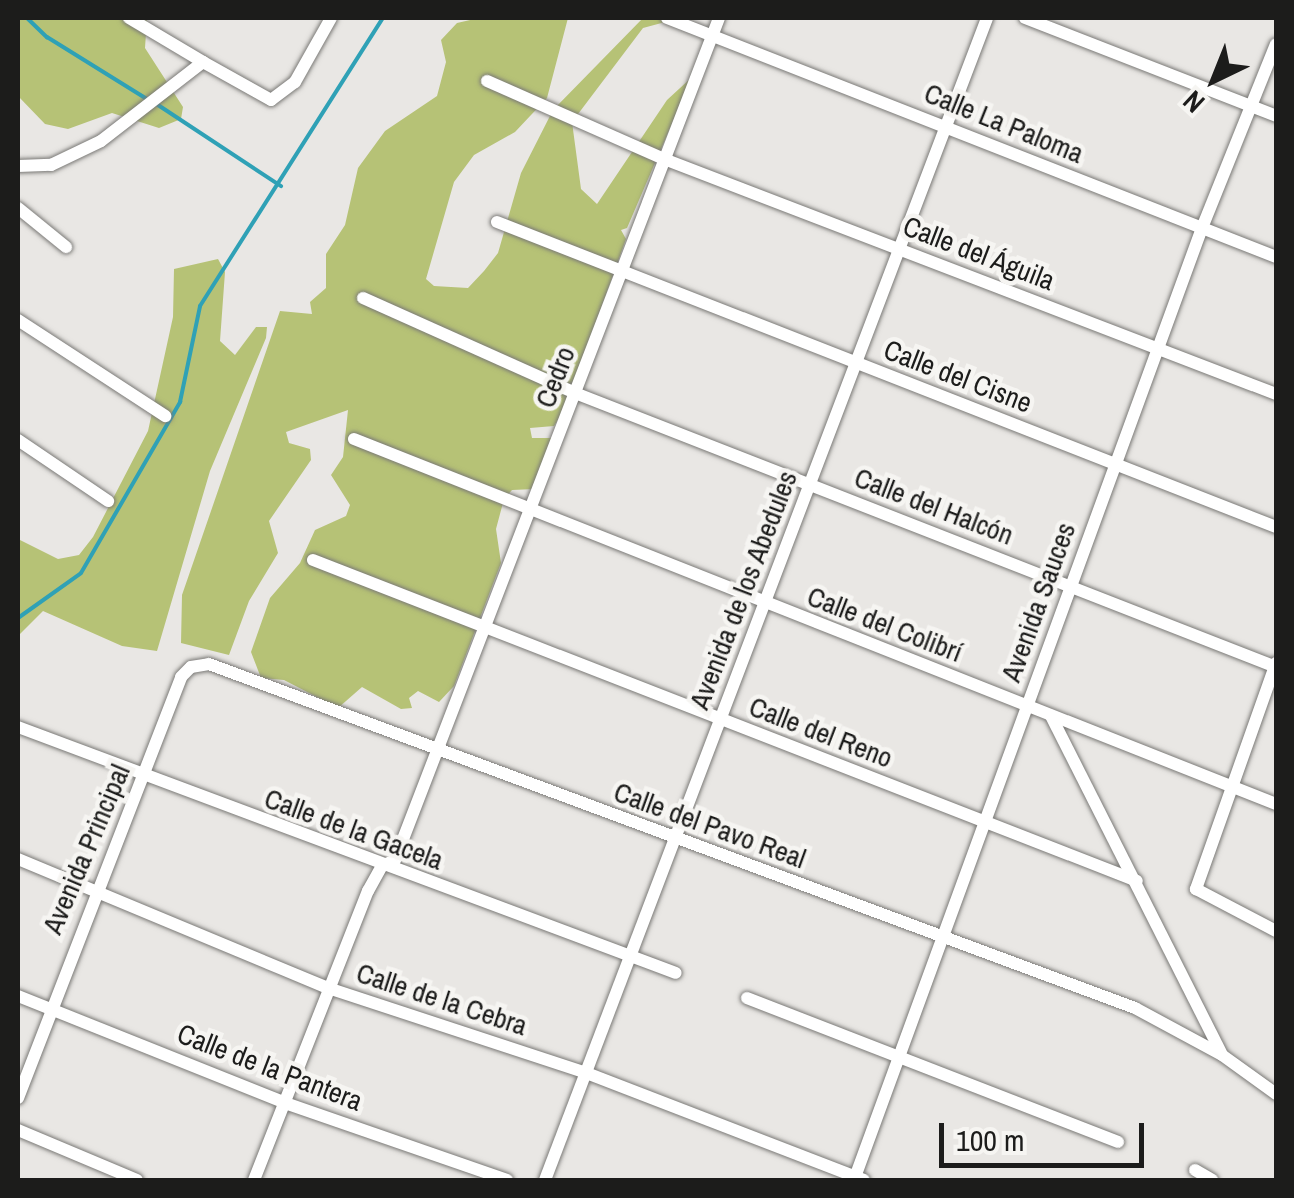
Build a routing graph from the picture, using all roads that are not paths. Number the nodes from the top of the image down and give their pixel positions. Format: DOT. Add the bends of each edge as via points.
graph roads {
  1 [pos="129,18"];
  2 [pos="331,18"];
  3 [pos="667,18"];
  4 [pos="719,18"];
  5 [pos="987,18"];
  6 [pos="1025,18"];
  7 [pos="712,34"];
  8 [pos="1276,44"];
  9 [pos="203,62"];
  10 [pos="487,81"];
  11 [pos="1252,106"];
  12 [pos="1276,116"];
  13 [pos="946,127"];
  14 [pos="664,159"];
  15 [pos="18,166"];
  16 [pos="18,208"];
  17 [pos="497,222"];
  18 [pos="1202,228"];
  19 [pos="66,247"];
  20 [pos="899,249"];
  21 [pos="1276,257"];
  22 [pos="622,271"];
  23 [pos="363,298"];
  24 [pos="18,320"];
  25 [pos="1158,348"];
  26 [pos="854,362"];
  27 [pos="575,394"];
  28 [pos="1276,394"];
  29 [pos="165,416"];
  30 [pos="354,439"];
  31 [pos="18,440"];
  32 [pos="1115,464"];
  33 [pos="811,485"];
  34 [pos="108,502"];
  35 [pos="532,512"];
  36 [pos="1276,526"];
  37 [pos="314,560"];
  38 [pos="1070,586"];
  39 [pos="765,604"];
  40 [pos="487,629"];
  41 [pos="1276,665"];
  42 [pos="181,678"];
  43 [pos="1027,706"];
  44 [pos="1051,716"];
  45 [pos="721,720"];
  46 [pos="18,728"];
  47 [pos="436,753"];
  48 [pos="144,778"];
  49 [pos="1233,787"];
  50 [pos="1276,804"];
  51 [pos="984,822"];
  52 [pos="674,839"];
  53 [pos="18,859"];
  54 [pos="382,866"];
  55 [pos="1137,881"];
  56 [pos="94,891"];
  57 [pos="1276,932"];
  58 [pos="943,936"];
  59 [pos="628,954"];
  60 [pos="676,973"];
  61 [pos="328,988"];
  62 [pos="18,996"];
  63 [pos="747,998"];
  64 [pos="48,1008"];
  65 [pos="1222,1055"];
  66 [pos="898,1057"];
  67 [pos="584,1072"];
  68 [pos="1276,1094"];
  69 [pos="18,1098"];
  70 [pos="284,1104"];
  71 [pos="18,1130"];
  72 [pos="1118,1142"];
  73 [pos="1195,1170"];
  74 [pos="858,1179"];
  75 [pos="138,1180"];
  76 [pos="254,1180"];
  77 [pos="507,1180"];
  78 [pos="544,1180"];
  79 [pos="1212,1180"];
  1 -- 9 [label="street"];
  2 -- 9 [label="street" via="294,82 271,100"];
  3 -- 7 [label="street, Calle La Paloma"];
  4 -- 7 [label="street, Cedro"];
  5 -- 13 [label="street, Avenida de los Abedules"];
  6 -- 11 [label="street"];
  7 -- 13 [label="street, Calle La Paloma"];
  7 -- 14 [label="street, Cedro"];
  8 -- 11 [label="street, Avenida Sauces"];
  9 -- 15 [label="street" via="101,141 51,165"];
  10 -- 14 [label="street, Calle del Águila"];
  11 -- 12 [label="street"];
  11 -- 18 [label="street, Avenida Sauces"];
  13 -- 18 [label="street, Calle La Paloma"];
  13 -- 20 [label="street, Avenida de los Abedules"];
  14 -- 20 [label="street, Calle del Águila"];
  14 -- 22 [label="street, Cedro"];
  16 -- 19 [label="street"];
  17 -- 22 [label="street, Calle del Cisne"];
  18 -- 21 [label="street, Calle La Paloma"];
  18 -- 25 [label="street, Avenida Sauces"];
  20 -- 25 [label="street, Calle del Águila"];
  20 -- 26 [label="street, Avenida de los Abedules"];
  22 -- 26 [label="street, Calle del Cisne"];
  22 -- 27 [label="street, Cedro"];
  23 -- 27 [label="street, Calle del Halcón"];
  24 -- 29 [label="street"];
  25 -- 28 [label="street, Calle del Águila"];
  25 -- 32 [label="street, Avenida Sauces"];
  26 -- 32 [label="street, Calle del Cisne"];
  26 -- 33 [label="street, Avenida de los Abedules"];
  27 -- 33 [label="street, Calle del Halcón"];
  27 -- 35 [label="street, Cedro"];
  30 -- 35 [label="street, Calle del Colibrí"];
  31 -- 34 [label="street"];
  32 -- 36 [label="street, Calle del Cisne"];
  32 -- 38 [label="street, Avenida Sauces"];
  33 -- 38 [label="street, Calle del Halcón"];
  33 -- 39 [label="street, Avenida de los Abedules"];
  35 -- 39 [label="street, Calle del Colibrí"];
  35 -- 40 [label="street, Cedro"];
  37 -- 40 [label="street, Calle del Reno"];
  38 -- 41 [label="street, Calle del Halcón"];
  38 -- 43 [label="street, Avenida Sauces"];
  39 -- 43 [label="street, Calle del Colibrí"];
  39 -- 45 [label="street, Avenida de los Abedules"];
  40 -- 45 [label="street, Calle del Reno"];
  40 -- 47 [label="street, Cedro"];
  41 -- 49 [label="street"];
  42 -- 47 [label="street, Calle del Pavo Real" via="191,667 209,664"];
  42 -- 48 [label="street, Avenida Principal"];
  43 -- 44 [label="street, Calle del Colibrí"];
  43 -- 51 [label="street, Avenida Sauces"];
  44 -- 49 [label="street, Calle del Colibrí"];
  44 -- 55 [label="street"];
  45 -- 51 [label="street, Calle del Reno"];
  45 -- 52 [label="street, Avenida de los Abedules"];
  46 -- 48 [label="street, Calle de la Gacela"];
  47 -- 52 [label="street, Calle del Pavo Real"];
  47 -- 54 [label="street, Cedro" via="395,860"];
  48 -- 54 [label="street, Calle de la Gacela"];
  48 -- 56 [label="street, Avenida Principal"];
  49 -- 50 [label="street, Calle del Colibrí"];
  49 -- 57 [label="street" via="1196,892"];
  51 -- 55 [label="street, Calle del Reno"];
  51 -- 58 [label="street, Avenida Sauces"];
  52 -- 58 [label="street, Calle del Pavo Real"];
  52 -- 59 [label="street, Avenida de los Abedules"];
  53 -- 56 [label="street, Calle de la Cebra"];
  54 -- 59 [label="street, Calle de la Gacela"];
  54 -- 61 [label="street, Cedro"];
  55 -- 65 [label="street"];
  56 -- 61 [label="street, Calle de la Cebra"];
  56 -- 64 [label="street, Avenida Principal"];
  58 -- 65 [label="street, Calle del Pavo Real" via="1135,1008"];
  58 -- 66 [label="street, Avenida Sauces"];
  59 -- 60 [label="street, Calle de la Gacela"];
  59 -- 67 [label="street, Avenida de los Abedules"];
  61 -- 67 [label="street, Calle de la Cebra"];
  61 -- 70 [label="street, Cedro"];
  62 -- 64 [label="street, Calle de la Pantera"];
  63 -- 66 [label="street"];
  64 -- 69 [label="street, Avenida Principal"];
  64 -- 70 [label="street, Calle de la Pantera"];
  65 -- 68 [label="street, Calle del Pavo Real"];
  66 -- 72 [label="street"];
  66 -- 74 [label="street, Avenida Sauces"];
  67 -- 74 [label="street, Calle de la Cebra"];
  67 -- 78 [label="street, Avenida de los Abedules"];
  70 -- 76 [label="street, Cedro"];
  70 -- 77 [label="street, Calle de la Pantera"];
  71 -- 75 [label="street"];
  73 -- 79 [label="street"];
}
